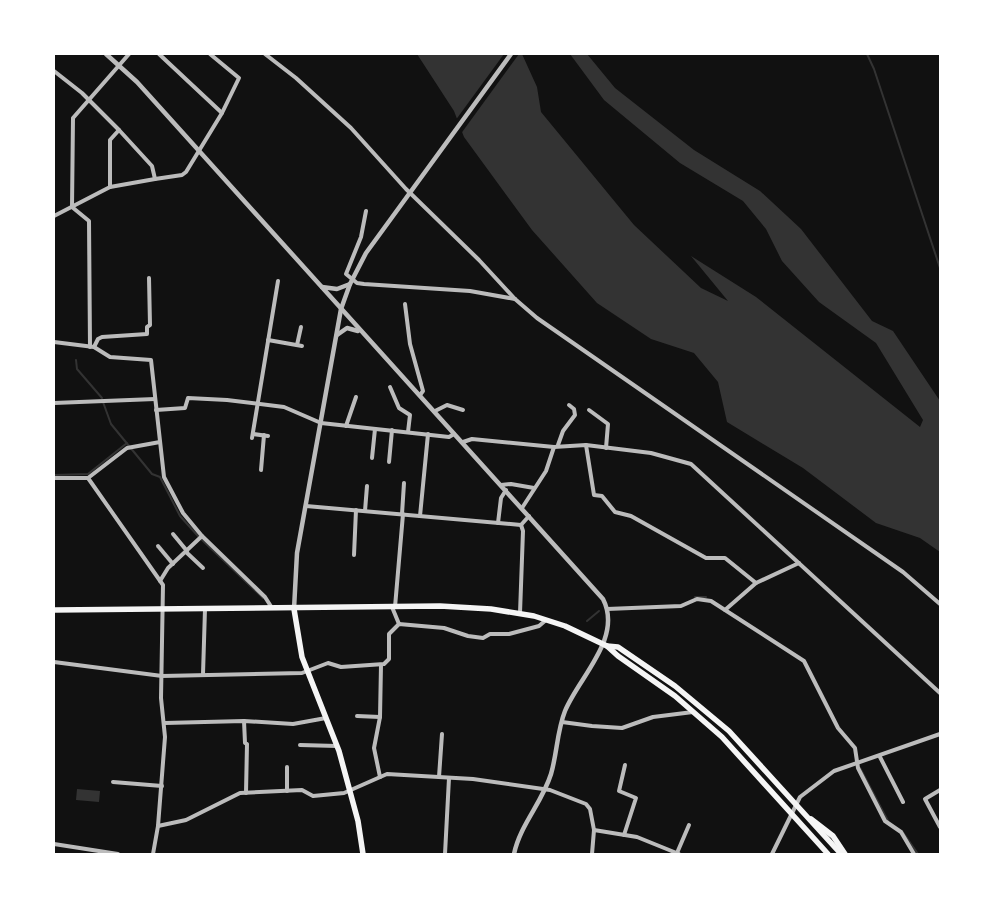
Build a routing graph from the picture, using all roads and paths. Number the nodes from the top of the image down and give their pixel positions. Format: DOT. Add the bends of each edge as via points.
graph roads {
  1 [pos="106,54"];
  2 [pos="129,54"];
  3 [pos="160,54"];
  4 [pos="210,54"];
  5 [pos="264,54"];
  6 [pos="511,54"];
  7 [pos="119,65"];
  8 [pos="54,71"];
  9 [pos="89,99"];
  10 [pos="222,113"];
  11 [pos="119,130"];
  12 [pos="198,151"];
  13 [pos="154,179"];
  14 [pos="110,187"];
  15 [pos="410,192"];
  16 [pos="72,207"];
  17 [pos="366,211"];
  18 [pos="54,216"];
  19 [pos="149,278"];
  20 [pos="278,281"];
  21 [pos="351,282"];
  22 [pos="321,287"];
  23 [pos="515,299"];
  24 [pos="405,304"];
  25 [pos="341,309"];
  26 [pos="301,327"];
  27 [pos="364,334"];
  28 [pos="337,335"];
  29 [pos="268,340"];
  30 [pos="54,342"];
  31 [pos="92,347"];
  32 [pos="390,387"];
  33 [pos="420,395"];
  34 [pos="356,397"];
  35 [pos="155,399"];
  36 [pos="54,403"];
  37 [pos="256,404"];
  38 [pos="569,405"];
  39 [pos="156,410"];
  40 [pos="463,410"];
  41 [pos="589,410"];
  42 [pos="434,411"];
  43 [pos="321,423"];
  44 [pos="346,426"];
  45 [pos="375,429"];
  46 [pos="392,430"];
  47 [pos="408,432"];
  48 [pos="428,434"];
  49 [pos="454,434"];
  50 [pos="160,442"];
  51 [pos="463,442"];
  52 [pos="586,445"];
  53 [pos="556,446"];
  54 [pos="606,448"];
  55 [pos="372,458"];
  56 [pos="389,462"];
  57 [pos="261,470"];
  58 [pos="54,478"];
  59 [pos="88,478"];
  60 [pos="404,483"];
  61 [pos="501,485"];
  62 [pos="367,486"];
  63 [pos="534,488"];
  64 [pos="506,490"];
  65 [pos="306,506"];
  66 [pos="522,508"];
  67 [pos="356,510"];
  68 [pos="365,511"];
  69 [pos="402,514"];
  70 [pos="420,516"];
  71 [pos="529,516"];
  72 [pos="498,523"];
  73 [pos="520,525"];
  74 [pos="173,534"];
  75 [pos="202,536"];
  76 [pos="158,546"];
  77 [pos="186,552"];
  78 [pos="354,555"];
  79 [pos="173,564"];
  80 [pos="799,564"];
  81 [pos="203,568"];
  82 [pos="160,580"];
  83 [pos="756,583"];
  84 [pos="940,604"];
  85 [pos="393,606"];
  86 [pos="163,609"];
  87 [pos="205,609"];
  88 [pos="272,609"];
  89 [pos="294,609"];
  90 [pos="607,609"];
  91 [pos="54,610"];
  92 [pos="725,610"];
  93 [pos="520,613"];
  94 [pos="543,622"];
  95 [pos="398,624"];
  96 [pos="604,645"];
  97 [pos="54,662"];
  98 [pos="381,665"];
  99 [pos="306,670"];
  100 [pos="203,674"];
  101 [pos="162,676"];
  102 [pos="940,693"];
  103 [pos="694,712"];
  104 [pos="357,716"];
  105 [pos="380,717"];
  106 [pos="326,718"];
  107 [pos="244,721"];
  108 [pos="562,722"];
  109 [pos="164,723"];
  110 [pos="442,734"];
  111 [pos="940,734"];
  112 [pos="300,744"];
  113 [pos="337,746"];
  114 [pos="880,757"];
  115 [pos="858,762"];
  116 [pos="625,765"];
  117 [pos="287,767"];
  118 [pos="380,777"];
  119 [pos="439,777"];
  120 [pos="450,778"];
  121 [pos="113,782"];
  122 [pos="162,786"];
  123 [pos="544,789"];
  124 [pos="350,790"];
  125 [pos="940,790"];
  126 [pos="287,791"];
  127 [pos="246,793"];
  128 [pos="903,802"];
  129 [pos="796,805"];
  130 [pos="792,814"];
  131 [pos="806,817"];
  132 [pos="690,825"];
  133 [pos="158,826"];
  134 [pos="940,827"];
  135 [pos="594,830"];
  136 [pos="624,835"];
  137 [pos="54,844"];
  138 [pos="118,854"];
  139 [pos="154,854"];
  140 [pos="363,854"];
  141 [pos="445,854"];
  142 [pos="514,854"];
  143 [pos="592,854"];
  144 [pos="678,854"];
  145 [pos="772,854"];
  146 [pos="828,854"];
  147 [pos="841,854"];
  148 [pos="845,854"];
  149 [pos="914,854"];
  1 -- 7 [label="street"];
  2 -- 7 [label="street"];
  3 -- 10 [label="street"];
  4 -- 10 [label="street" via="239,78"];
  5 -- 15 [label="street" via="351,128"];
  6 -- 15 [label="street"];
  7 -- 9 [label="street"];
  7 -- 12 [label="street"];
  8 -- 9 [label="street"];
  9 -- 11 [label="street"];
  9 -- 16 [label="street" via="72,118"];
  10 -- 12 [label="street"];
  11 -- 13 [label="street" via="152,166"];
  11 -- 14 [label="street" via="110,140"];
  12 -- 13 [label="street" via="182,175"];
  12 -- 22 [label="street"];
  13 -- 14 [label="street"];
  14 -- 16 [label="street"];
  15 -- 21 [label="street" via="366,253"];
  15 -- 23 [label="street"];
  16 -- 18 [label="street"];
  16 -- 31 [label="street" via="88,221"];
  17 -- 21 [label="street" via="361,237 346,274"];
  19 -- 31 [label="street" via="150,325 147,334 102,337"];
  20 -- 29 [label="street"];
  21 -- 22 [label="street" via="337,289"];
  21 -- 23 [label="street" via="470,291"];
  21 -- 25 [label="street"];
  22 -- 25 [label="street"];
  23 -- 84 [label="street" via="545,324 903,572"];
  24 -- 33 [label="street" via="410,344 424,391"];
  25 -- 27 [label="street"];
  25 -- 28 [label="street"];
  26 -- 29 [label="street" via="299,346"];
  27 -- 28 [label="street" via="352,328"];
  27 -- 33 [label="street"];
  28 -- 43 [label="street"];
  29 -- 37 [label="street"];
  30 -- 31 [label="street"];
  31 -- 35 [label="street" via="110,357 151,360"];
  32 -- 47 [label="street" via="399,408 410,415"];
  33 -- 42 [label="street"];
  34 -- 44 [label="street"];
  35 -- 36 [label="street"];
  35 -- 39 [label="street"];
  37 -- 39 [label="street" via="188,398 185,408"];
  37 -- 43 [label="street" via="284,407"];
  37 -- 57 [label="street" via="253,436 266,435"];
  38 -- 53 [label="street" via="575,415"];
  39 -- 50 [label="street"];
  40 -- 42 [label="street" via="447,405"];
  41 -- 54 [label="street" via="608,424"];
  42 -- 49 [label="street"];
  43 -- 44 [label="street"];
  43 -- 65 [label="street"];
  44 -- 45 [label="street"];
  45 -- 46 [label="street"];
  45 -- 55 [label="street"];
  46 -- 47 [label="street"];
  46 -- 56 [label="street"];
  47 -- 48 [label="street"];
  48 -- 49 [label="street"];
  48 -- 70 [label="street"];
  49 -- 51 [label="street"];
  50 -- 59 [label="street" via="130,447"];
  50 -- 75 [label="street" via="164,477 183,513"];
  51 -- 53 [label="street" via="472,439"];
  51 -- 61 [label="street"];
  52 -- 53 [label="street"];
  52 -- 54 [label="street"];
  52 -- 83 [label="street" via="594,496 602,496 615,512 631,516 706,558 725,558"];
  53 -- 63 [label="street" via="546,471"];
  54 -- 80 [label="street" via="651,453 691,464"];
  58 -- 59 [label="street"];
  59 -- 82 [label="street"];
  60 -- 69 [label="street"];
  61 -- 63 [label="street"];
  61 -- 64 [label="street"];
  62 -- 68 [label="street"];
  63 -- 66 [label="street"];
  64 -- 66 [label="street"];
  64 -- 72 [label="street" via="501,498"];
  65 -- 67 [label="street"];
  65 -- 89 [label="street" via="297,553"];
  66 -- 71 [label="street"];
  67 -- 68 [label="street"];
  67 -- 78 [label="street"];
  68 -- 69 [label="street"];
  69 -- 70 [label="street"];
  69 -- 85 [label="street"];
  70 -- 72 [label="street"];
  71 -- 73 [label="street"];
  71 -- 90 [label="street" via="598,592"];
  72 -- 73 [label="street"];
  73 -- 93 [label="street" via="523,531"];
  74 -- 77 [label="street"];
  75 -- 77 [label="street"];
  75 -- 88 [label="street" via="266,597"];
  76 -- 79 [label="street"];
  77 -- 79 [label="street"];
  77 -- 81 [label="street"];
  79 -- 82 [label="street"];
  80 -- 83 [label="street"];
  80 -- 102 [label="street"];
  82 -- 86 [label="street"];
  83 -- 92 [label="street"];
  85 -- 89 [label="highway"];
  85 -- 93 [label="highway" via="491,608"];
  85 -- 95 [label="street"];
  86 -- 87 [label="highway"];
  86 -- 91 [label="highway"];
  86 -- 101 [label="street"];
  87 -- 88 [label="highway"];
  87 -- 100 [label="street"];
  88 -- 89 [label="highway"];
  89 -- 99 [label="highway"];
  90 -- 92 [label="street" via="681,606 697,599 711,601"];
  90 -- 96 [label="street" via="609,625"];
  92 -- 115 [label="street" via="804,661 838,728 855,748"];
  93 -- 94 [label="highway"];
  94 -- 95 [label="street" via="508,634 490,634 483,638 444,628"];
  94 -- 96 [label="highway"];
  95 -- 98 [label="street" via="388,634 389,659"];
  96 -- 103 [label="highway"];
  96 -- 108 [label="street" via="578,686"];
  96 -- 129 [label="highway" via="618,647 693,700 729,731"];
  97 -- 101 [label="street"];
  98 -- 99 [label="street" via="341,668 328,664"];
  98 -- 105 [label="street"];
  99 -- 100 [label="street" via="302,673"];
  99 -- 106 [label="highway"];
  100 -- 101 [label="street"];
  101 -- 109 [label="street"];
  103 -- 108 [label="street" via="653,717 622,728"];
  103 -- 130 [label="highway" via="722,737"];
  104 -- 105 [label="street"];
  105 -- 118 [label="street" via="374,748"];
  106 -- 107 [label="street" via="293,724"];
  106 -- 113 [label="highway"];
  107 -- 109 [label="street"];
  107 -- 127 [label="street"];
  108 -- 123 [label="street"];
  109 -- 122 [label="street"];
  110 -- 119 [label="street"];
  111 -- 114 [label="street"];
  112 -- 113 [label="street"];
  113 -- 124 [label="highway"];
  114 -- 115 [label="street"];
  114 -- 128 [label="street"];
  115 -- 129 [label="street" via="834,771 800,797"];
  115 -- 149 [label="street" via="885,821 901,832"];
  116 -- 136 [label="street" via="619,791 636,798"];
  117 -- 126 [label="street"];
  118 -- 119 [label="street" via="387,774"];
  118 -- 124 [label="street"];
  119 -- 120 [label="street"];
  120 -- 123 [label="street"];
  120 -- 141 [label="street"];
  121 -- 122 [label="street"];
  122 -- 133 [label="street"];
  123 -- 135 [label="street" via="586,804"];
  123 -- 142 [label="street" via="526,821"];
  124 -- 126 [label="street" via="313,796 302,790"];
  124 -- 140 [label="highway"];
  125 -- 134 [label="street" via="925,799"];
  126 -- 127 [label="street"];
  127 -- 133 [label="street" via="186,820"];
  129 -- 130 [label="street"];
  129 -- 131 [label="highway"];
  130 -- 145 [label="street"];
  130 -- 146 [label="highway"];
  131 -- 147 [label="highway"];
  131 -- 148 [label="highway" via="818,822 833,836"];
  132 -- 144 [label="street"];
  133 -- 139 [label="street"];
  135 -- 136 [label="street"];
  135 -- 143 [label="street"];
  136 -- 144 [label="street"];
  137 -- 138 [label="street"];
}
